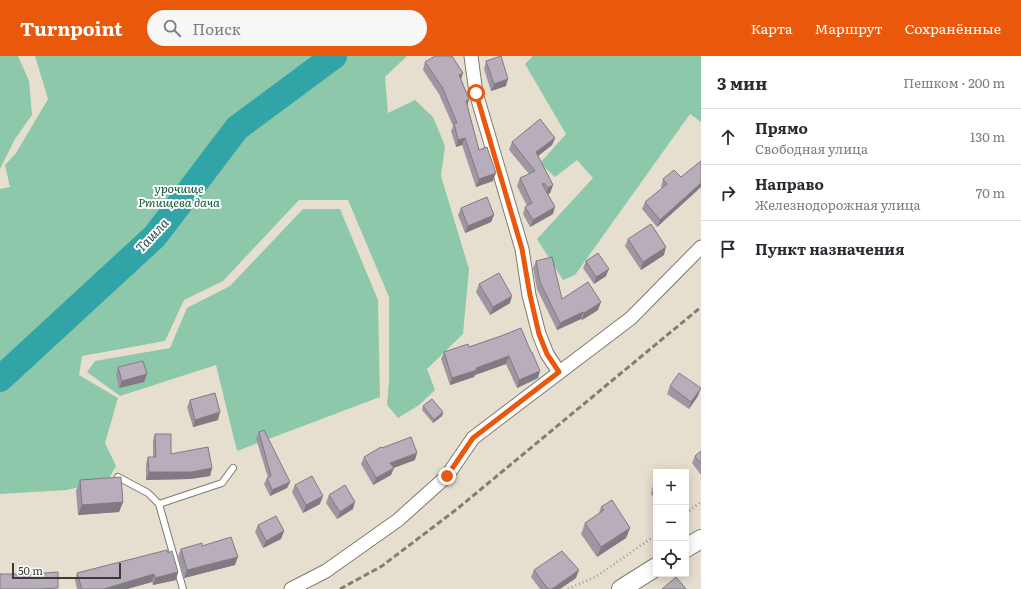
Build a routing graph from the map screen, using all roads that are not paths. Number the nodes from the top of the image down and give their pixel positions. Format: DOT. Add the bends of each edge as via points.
graph roads {
  1 [pos="471,56"];
  2 [pos="701,247"];
  3 [pos="559,372"];
  4 [pos="233,468"];
  5 [pos="118,477"];
  6 [pos="158,504"];
  7 [pos="701,539"];
  8 [pos="689,546"];
  9 [pos="653,569"];
  10 [pos="183,589"];
  11 [pos="291,589"];
  12 [pos="621,589"];
  1 -- 3 [label="street" via="476,93 522,249 539,334 547,354"];
  2 -- 3 [label="street" via="631,318"];
  3 -- 11 [label="street" via="473,438 447,476 398,520 326,571"];
  4 -- 6 [label="lane" via="222,483"];
  5 -- 6 [label="lane" via="148,493"];
  6 -- 10 [label="lane"];
  7 -- 8 [label="street"];
  9 -- 12 [label="street"];
}
